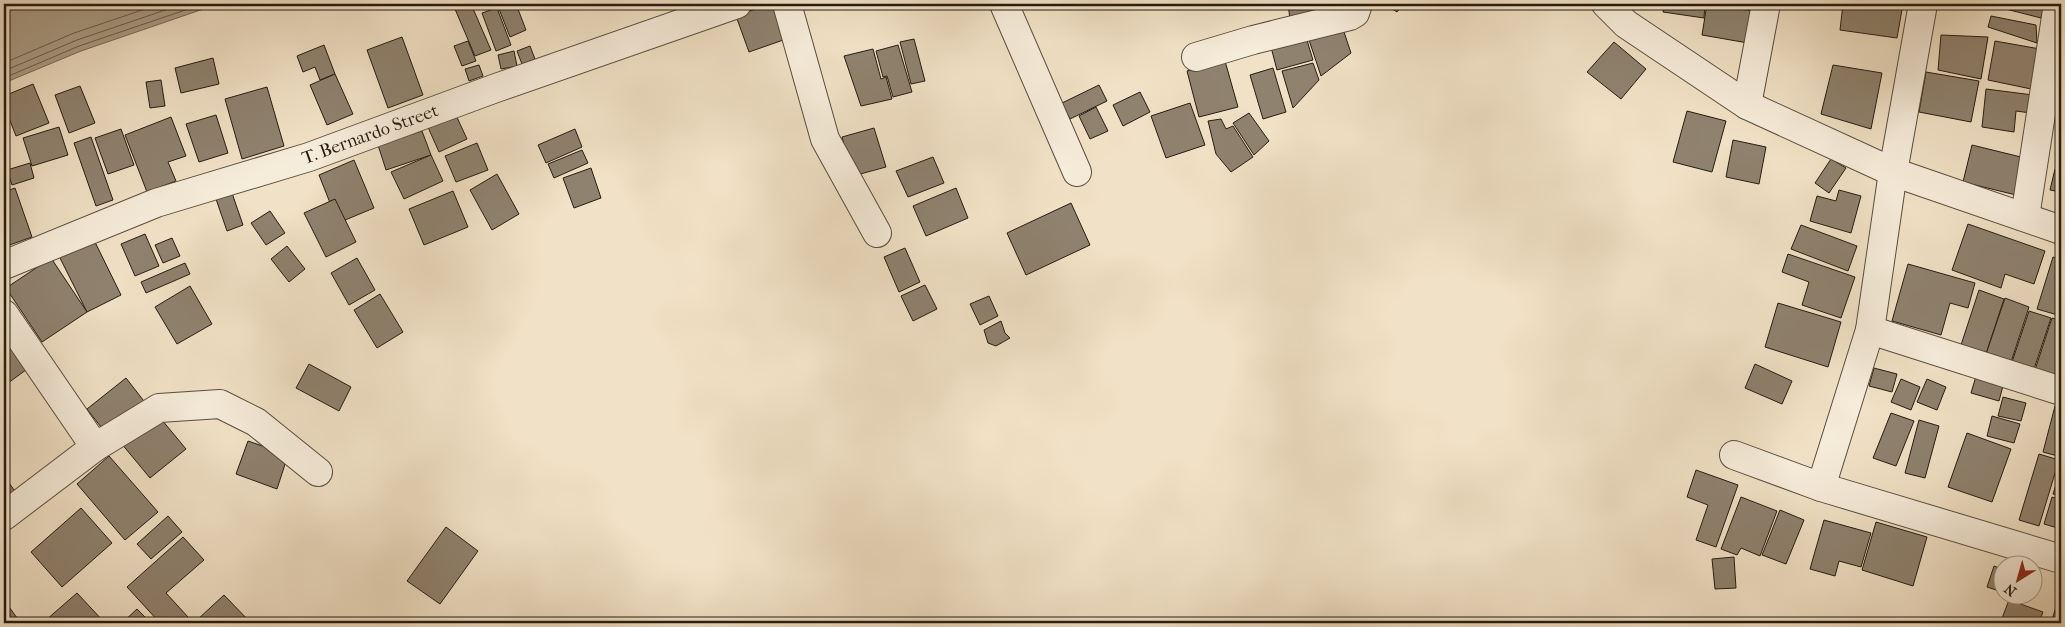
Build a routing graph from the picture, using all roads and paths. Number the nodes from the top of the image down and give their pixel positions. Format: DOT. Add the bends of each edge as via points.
graph roads {
  1 [pos="737,4"];
  2 [pos="787,4"];
  3 [pos="1004,4"];
  4 [pos="1358,4"];
  5 [pos="1606,4"];
  6 [pos="1766,4"];
  7 [pos="1923,4"];
  8 [pos="2058,4"];
  9 [pos="1628,14"];
  10 [pos="1196,58"];
  11 [pos="1747,105"];
  12 [pos="1077,172"];
  13 [pos="1893,172"];
  14 [pos="2025,217"];
  15 [pos="2061,230"];
  16 [pos="877,233"];
  17 [pos="4,265"];
  18 [pos="4,314"];
  19 [pos="1870,330"];
  20 [pos="2061,391"];
  21 [pos="95,447"];
  22 [pos="1734,455"];
  23 [pos="318,472"];
  24 [pos="1821,487"];
  25 [pos="4,516"];
  26 [pos="2061,559"];
  1 -- 17 [label="street, T. Bernardo Street" via="309,157 156,203"];
  2 -- 16 [label="street" via="825,139"];
  3 -- 12 [label="street"];
  4 -- 10 [label="street" via="1350,16"];
  5 -- 9 [label="street"];
  6 -- 11 [label="street"];
  7 -- 13 [label="street"];
  8 -- 14 [label="street"];
  9 -- 11 [label="street"];
  11 -- 13 [label="street"];
  13 -- 14 [label="street"];
  13 -- 19 [label="street"];
  14 -- 15 [label="street"];
  18 -- 21 [label="street"];
  19 -- 20 [label="street"];
  19 -- 24 [label="street"];
  21 -- 23 [label="street" via="159,408 220,404 256,422"];
  21 -- 25 [label="street"];
  22 -- 24 [label="street"];
  24 -- 26 [label="street"];
}
